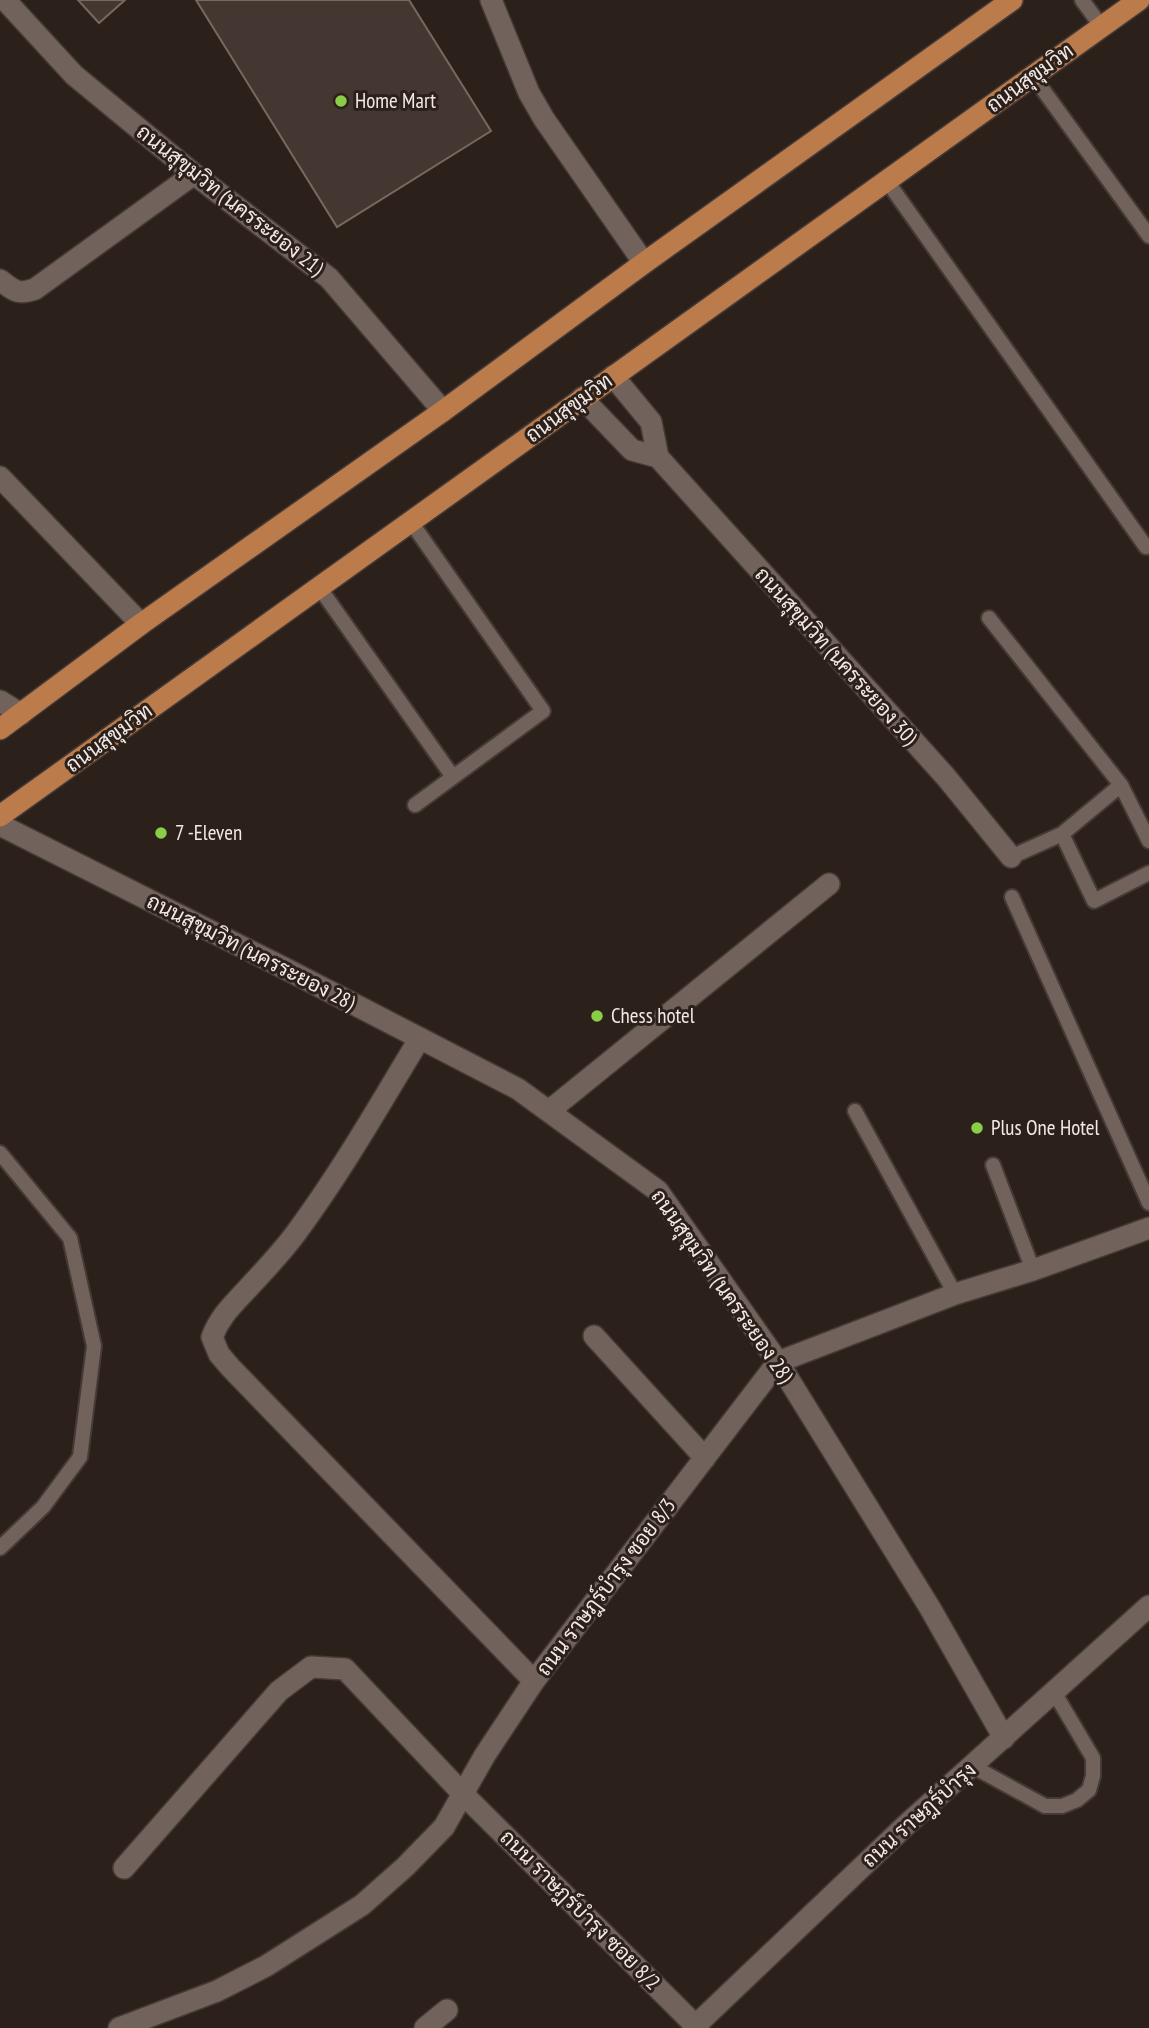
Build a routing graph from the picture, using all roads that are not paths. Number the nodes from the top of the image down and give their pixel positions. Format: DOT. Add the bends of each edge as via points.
graph roads {
  1 [pos="5,0"];
  2 [pos="491,0"];
  3 [pos="1012,0"];
  4 [pos="1082,0"];
  5 [pos="1139,0"];
  6 [pos="1101,26"];
  7 [pos="1033,76"];
  8 [pos="194,174"];
  9 [pos="887,181"];
  10 [pos="1149,236"];
  11 [pos="644,263"];
  12 [pos="0,281"];
  13 [pos="613,376"];
  14 [pos="582,398"];
  15 [pos="443,411"];
  16 [pos="658,457"];
  17 [pos="0,477"];
  18 [pos="411,522"];
  19 [pos="1146,547"];
  20 [pos="319,587"];
  21 [pos="989,618"];
  22 [pos="141,624"];
  23 [pos="0,701"];
  24 [pos="21,714"];
  25 [pos="0,729"];
  26 [pos="453,776"];
  27 [pos="1121,785"];
  28 [pos="415,805"];
  29 [pos="0,816"];
  30 [pos="0,825"];
  31 [pos="1062,834"];
  32 [pos="1149,841"];
  33 [pos="1012,857"];
  34 [pos="1149,873"];
  35 [pos="829,884"];
  36 [pos="1012,897"];
  37 [pos="419,1038"];
  38 [pos="549,1111"];
  39 [pos="855,1111"];
  40 [pos="0,1153"];
  41 [pos="993,1165"];
  42 [pos="1149,1203"];
  43 [pos="1149,1228"];
  44 [pos="1033,1270"];
  45 [pos="955,1294"];
  46 [pos="594,1336"];
  47 [pos="778,1362"];
  48 [pos="705,1458"];
  49 [pos="0,1548"];
  50 [pos="1149,1606"];
  51 [pos="534,1681"];
  52 [pos="1054,1692"];
  53 [pos="1004,1738"];
  54 [pos="972,1766"];
  55 [pos="463,1794"];
  56 [pos="124,1868"];
  57 [pos="447,2010"];
  58 [pos="695,2027"];
  59 [pos="119,2028"];
  60 [pos="425,2028"];
  1 -- 8 [label="street, ถนนสุขุมวิท (นครระยอง 21)" via="74,75"];
  2 -- 11 [label="street" via="534,102"];
  3 -- 11 [label="main road"];
  4 -- 6 [label="lane"];
  5 -- 6 [label="main road, ถนนสุขุมวิท"];
  6 -- 7 [label="main road, ถนนสุขุมวิท"];
  7 -- 9 [label="main road, ถนนสุขุมวิท"];
  7 -- 10 [label="lane"];
  8 -- 12 [label="street" via="35,289 23,293"];
  8 -- 15 [label="street, ถนนสุขุมวิท (นครระยอง 21)" via="329,278"];
  9 -- 13 [label="main road, ถนนสุขุมวิท"];
  9 -- 19 [label="lane"];
  11 -- 15 [label="main road"];
  13 -- 14 [label="main road, ถนนสุขุมวิท"];
  13 -- 16 [label="street" via="651,422"];
  14 -- 16 [label="street, ถนนสุขุมวิท (นครระยอง 30)" via="632,450"];
  14 -- 18 [label="main road, ถนนสุขุมวิท"];
  15 -- 22 [label="main road"];
  16 -- 33 [label="street, ถนนสุขุมวิท (นครระยอง 30)" via="946,777"];
  17 -- 22 [label="street"];
  18 -- 20 [label="main road, ถนนสุขุมวิท"];
  18 -- 26 [label="lane" via="543,711"];
  20 -- 26 [label="lane"];
  20 -- 29 [label="main road, ถนนสุขุมวิท"];
  21 -- 27 [label="lane"];
  22 -- 24 [label="main road"];
  23 -- 24 [label="street"];
  24 -- 25 [label="main road"];
  26 -- 28 [label="lane"];
  27 -- 31 [label="lane"];
  27 -- 32 [label="lane"];
  30 -- 37 [label="street, ถนนสุขุมวิท (นครระยอง 28)"];
  31 -- 33 [label="lane"];
  31 -- 34 [label="lane" via="1094,901"];
  35 -- 38 [label="street"];
  36 -- 42 [label="lane"];
  37 -- 38 [label="street, ถนนสุขุมวิท (นครระยอง 28)" via="518,1089"];
  37 -- 51 [label="street" via="295,1235 226,1311 212,1337 229,1367"];
  38 -- 47 [label="street, ถนนสุขุมวิท (นครระยอง 28)" via="658,1191"];
  39 -- 45 [label="lane"];
  40 -- 49 [label="lane" via="70,1238 94,1346 80,1457 43,1507"];
  41 -- 44 [label="lane"];
  43 -- 44 [label="street"];
  44 -- 45 [label="street"];
  45 -- 47 [label="street"];
  46 -- 48 [label="street"];
  47 -- 48 [label="street, ถนน ราษฎร์บำรุง ซอย 8/3"];
  47 -- 53 [label="street, ถนนสุขุมวิท (นครระยอง 28)" via="930,1608"];
  48 -- 51 [label="street, ถนน ราษฎร์บำรุง ซอย 8/3"];
  50 -- 52 [label="street, ถนน ราษฎร์บำรุง"];
  51 -- 55 [label="street, ถนน ราษฎร์บำรุง ซอย 8/3"];
  52 -- 53 [label="street, ถนน ราษฎร์บำรุง"];
  52 -- 54 [label="lane" via="1093,1758 1088,1790 1077,1800 1045,1806"];
  53 -- 54 [label="street, ถนน ราษฎร์บำรุง"];
  54 -- 58 [label="street, ถนน ราษฎร์บำรุง"];
  55 -- 56 [label="street, ถนน ราษฎร์บำรุง ซอย 8/2" via="345,1669 311,1667 279,1691"];
  55 -- 58 [label="street, ถนน ราษฎร์บำรุง ซอย 8/2"];
  55 -- 59 [label="street, ถนน ราษฎร์บำรุง ซอย 8/3" via="444,1827 362,1905 217,1991"];
  57 -- 60 [label="street"];
}
